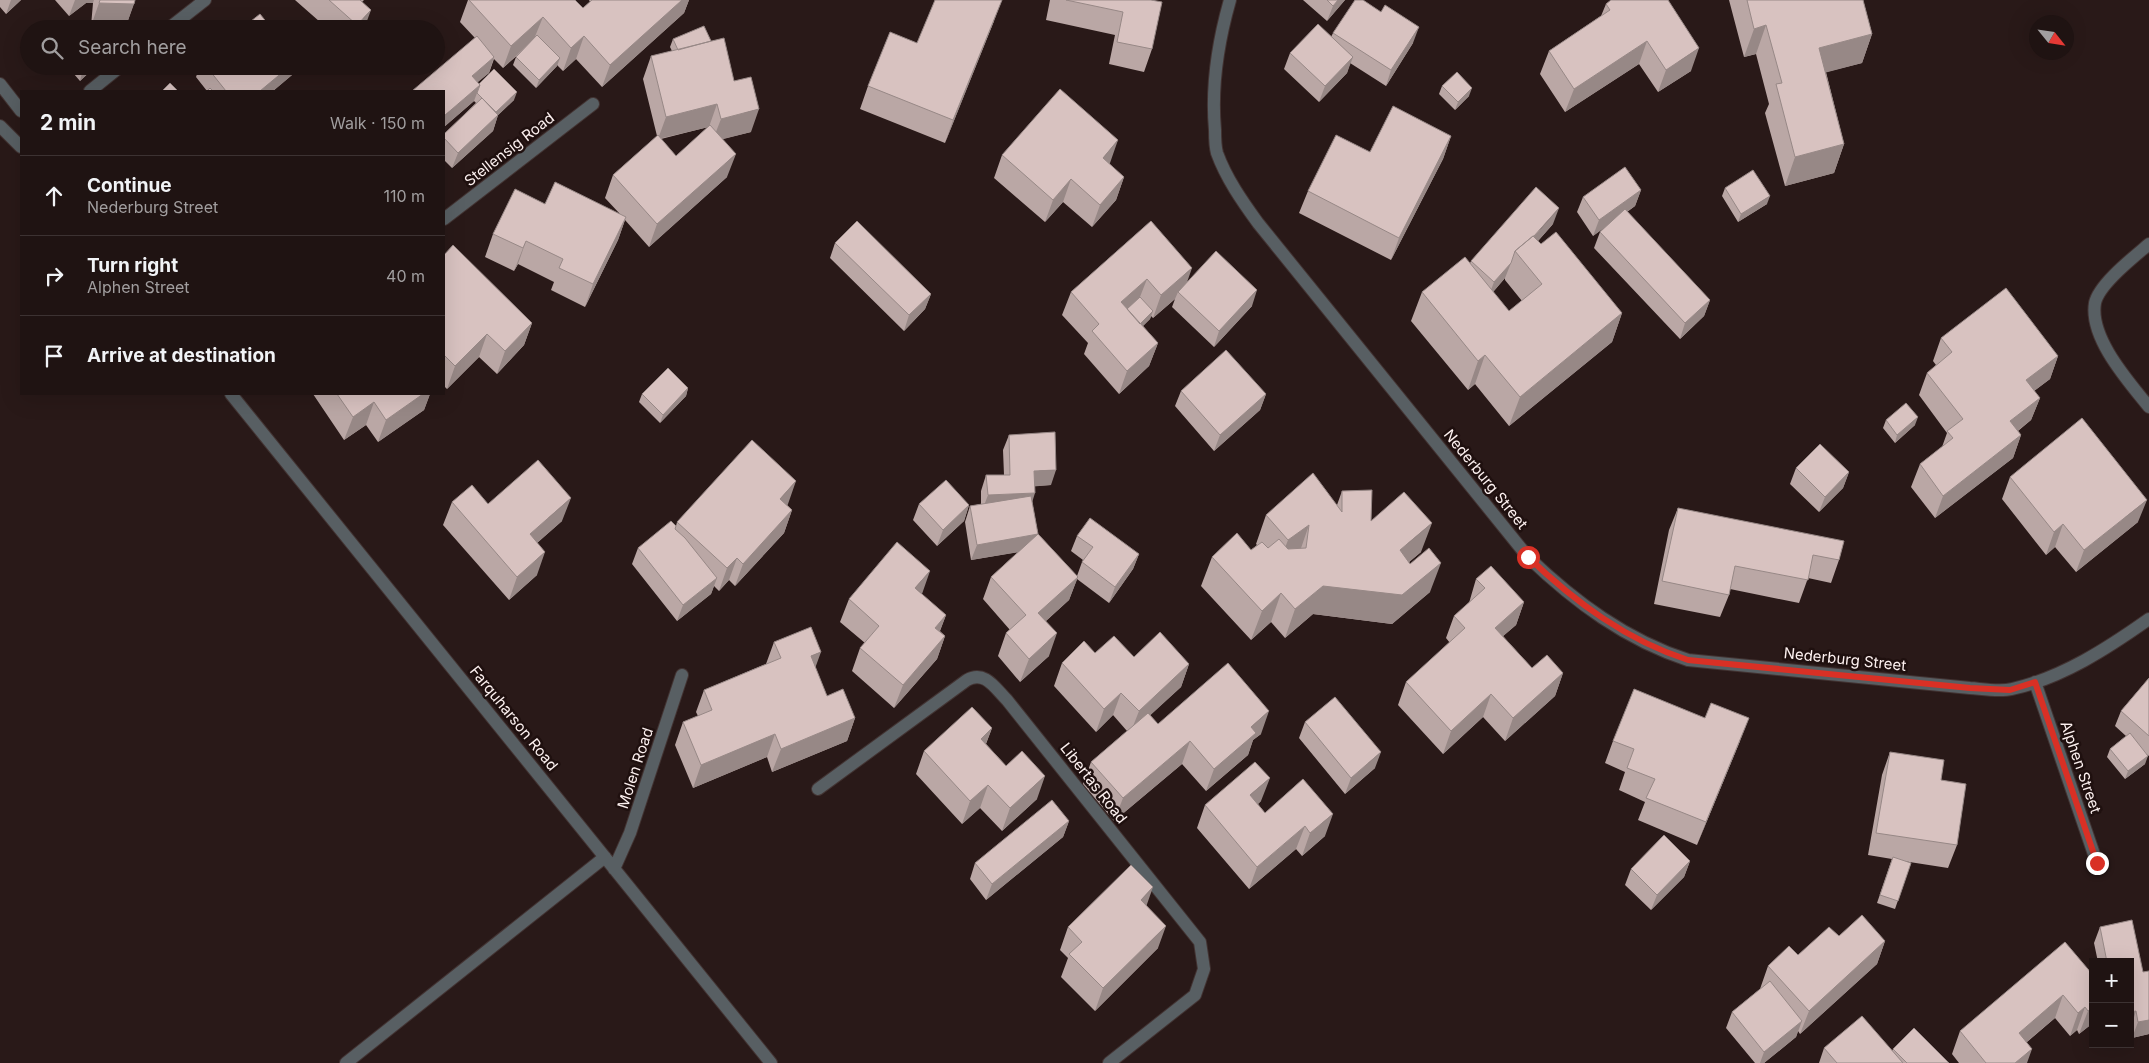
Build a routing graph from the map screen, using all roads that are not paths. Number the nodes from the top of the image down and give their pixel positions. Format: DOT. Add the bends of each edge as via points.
graph roads {
  1 [pos="205,0"];
  2 [pos="1230,0"];
  3 [pos="179,20"];
  4 [pos="110,75"];
  5 [pos="0,84"];
  6 [pos="91,90"];
  7 [pos="593,104"];
  8 [pos="20,110"];
  9 [pos="0,126"];
  10 [pos="20,146"];
  11 [pos="445,218"];
  12 [pos="2149,244"];
  13 [pos="231,395"];
  14 [pos="2149,407"];
  15 [pos="2149,619"];
  16 [pos="682,675"];
  17 [pos="2035,682"];
  18 [pos="818,789"];
  19 [pos="605,857"];
  20 [pos="2097,863"];
  21 [pos="614,869"];
  22 [pos="346,1063"];
  23 [pos="771,1063"];
  24 [pos="1109,1063"];
  1 -- 3 [label="street"];
  2 -- 17 [label="street, Nederburg Street" via="1214,82 1213,109 1216,151 1236,193 1522,549 1561,588 1593,613 1660,651 1688,660 1970,688 2010,690"];
  4 -- 6 [label="street"];
  5 -- 8 [label="street"];
  7 -- 11 [label="street, Stellensig Road"];
  9 -- 10 [label="street"];
  12 -- 14 [label="street" via="2114,277 2095,302 2098,330 2106,346 2121,372"];
  13 -- 19 [label="street, Farquharson Road"];
  15 -- 17 [label="street, Nederburg Street" via="2092,656"];
  16 -- 21 [label="street, Molen Road" via="630,834"];
  17 -- 20 [label="street, Alphen Street"];
  18 -- 24 [label="street, Libertas Road" via="966,680 974,676 988,681 1007,700 1200,942 1204,969 1195,996"];
  19 -- 21 [label="street, Farquharson Road"];
  19 -- 22 [label="street"];
  21 -- 23 [label="street, Farquharson Road"];
}
